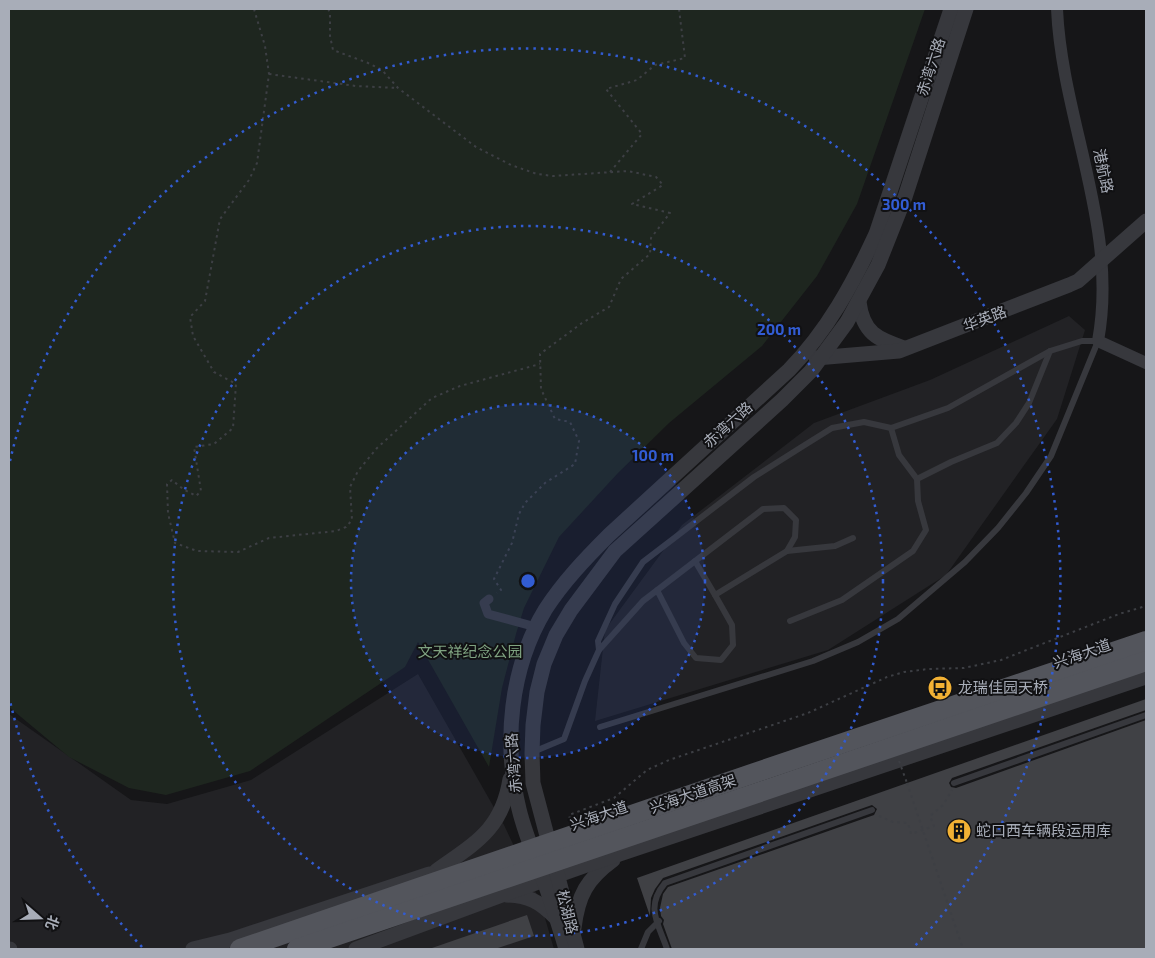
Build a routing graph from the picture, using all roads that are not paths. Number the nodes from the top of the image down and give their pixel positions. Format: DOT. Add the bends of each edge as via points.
graph roads {
  1 [pos="951,9"];
  2 [pos="966,9"];
  3 [pos="1057,9"];
  4 [pos="1146,221"];
  5 [pos="1102,261"];
  6 [pos="859,302"];
  7 [pos="1098,341"];
  8 [pos="906,349"];
  9 [pos="1050,351"];
  10 [pos="822,358"];
  11 [pos="799,359"];
  12 [pos="1146,363"];
  13 [pos="891,428"];
  14 [pos="916,479"];
  15 [pos="853,538"];
  16 [pos="787,551"];
  17 [pos="695,561"];
  18 [pos="657,590"];
  19 [pos="714,595"];
  20 [pos="489,599"];
  21 [pos="790,621"];
  22 [pos="536,627"];
  23 [pos="1146,633"];
  24 [pos="1146,641"];
  25 [pos="598,650"];
  26 [pos="1146,661"];
  27 [pos="1146,677"];
  28 [pos="1146,715"];
  29 [pos="600,726"];
  30 [pos="532,753"];
  31 [pos="512,765"];
  32 [pos="954,783"];
  33 [pos="872,810"];
  34 [pos="547,834"];
  35 [pos="528,840"];
  36 [pos="623,853"];
  37 [pos="436,872"];
  38 [pos="551,878"];
  39 [pos="502,894"];
  40 [pos="556,918"];
  41 [pos="659,921"];
  42 [pos="572,945"];
  43 [pos="193,949"];
  44 [pos="240,949"];
  45 [pos="297,949"];
  46 [pos="356,949"];
  47 [pos="641,949"];
  48 [pos="667,949"];
  1 -- 11 [label="street, 赤湾六路" via="876,234 834,314"];
  2 -- 6 [label="street, 赤湾六路" via="905,197 878,265"];
  3 -- 5 [label="street, 港航路" via="1062,54"];
  4 -- 5 [label="street, 华英路"];
  5 -- 7 [label="street, 港航路" via="1102,322"];
  5 -- 8 [label="street, 华英路" via="1078,281"];
  6 -- 8 [label="street" via="863,321 869,330 882,340"];
  6 -- 10 [label="street, 赤湾六路"];
  7 -- 9 [label="lane" via="1082,341"];
  7 -- 12 [label="street"];
  7 -- 29 [label="lane" via="1051,456 1026,494 965,562 898,619 858,642 813,661"];
  8 -- 10 [label="street, 华英路"];
  9 -- 13 [label="lane" via="948,408"];
  9 -- 14 [label="lane" via="1029,403 1016,424 998,443"];
  10 -- 11 [label="street, 华英路"];
  10 -- 30 [label="street, 赤湾六路" via="782,400 615,551 571,610 544,664 537,692"];
  11 -- 22 [label="street, 赤湾六路" via="609,534 558,591"];
  13 -- 14 [label="lane" via="899,455"];
  13 -- 25 [label="lane" via="864,422 832,428 754,477 644,562 615,604 598,641"];
  14 -- 21 [label="lane" via="926,530 913,551 842,600"];
  15 -- 16 [label="lane" via="835,546"];
  16 -- 17 [label="lane" via="795,537 796,520 784,508 763,509"];
  16 -- 19 [label="lane"];
  17 -- 18 [label="lane"];
  17 -- 19 [label="lane"];
  18 -- 19 [label="lane" via="684,643 696,658 721,660 733,645 732,626"];
  18 -- 25 [label="lane"];
  20 -- 22 [label="street" via="484,603 488,614"];
  22 -- 31 [label="street, 赤湾六路" via="522,664 514,699 510,735"];
  23 -- 34 [label="street, 兴海大道"];
  24 -- 44 [label="main road, 兴海大道高架, bridge"];
  25 -- 30 [label="lane" via="564,739"];
  26 -- 45 [label="main road, 兴海大道高架, bridge"];
  27 -- 36 [label="street"];
  28 -- 32 [label="lane"];
  30 -- 34 [label="street, 赤湾六路" via="533,783"];
  31 -- 35 [label="street, 赤湾六路" via="518,808"];
  31 -- 37 [label="street" via="504,806 497,819 473,845"];
  33 -- 48 [label="lane" via="665,883 657,892 654,903"];
  34 -- 35 [label="street, 兴海大道"];
  34 -- 38 [label="street, 赤湾六路"];
  35 -- 37 [label="street, 兴海大道"];
  35 -- 38 [label="street, 赤湾六路"];
  36 -- 38 [label="street"];
  36 -- 42 [label="street" via="586,886 576,912"];
  37 -- 43 [label="street, 兴海大道" via="230,940"];
  38 -- 39 [label="street"];
  38 -- 40 [label="street, 松湖路"];
  38 -- 42 [label="street, 松湖路"];
  39 -- 40 [label="street" via="530,898"];
  39 -- 46 [label="street"];
  40 -- 42 [label="street, 松湖路"];
  41 -- 47 [label="lane" via="648,932"];
}
